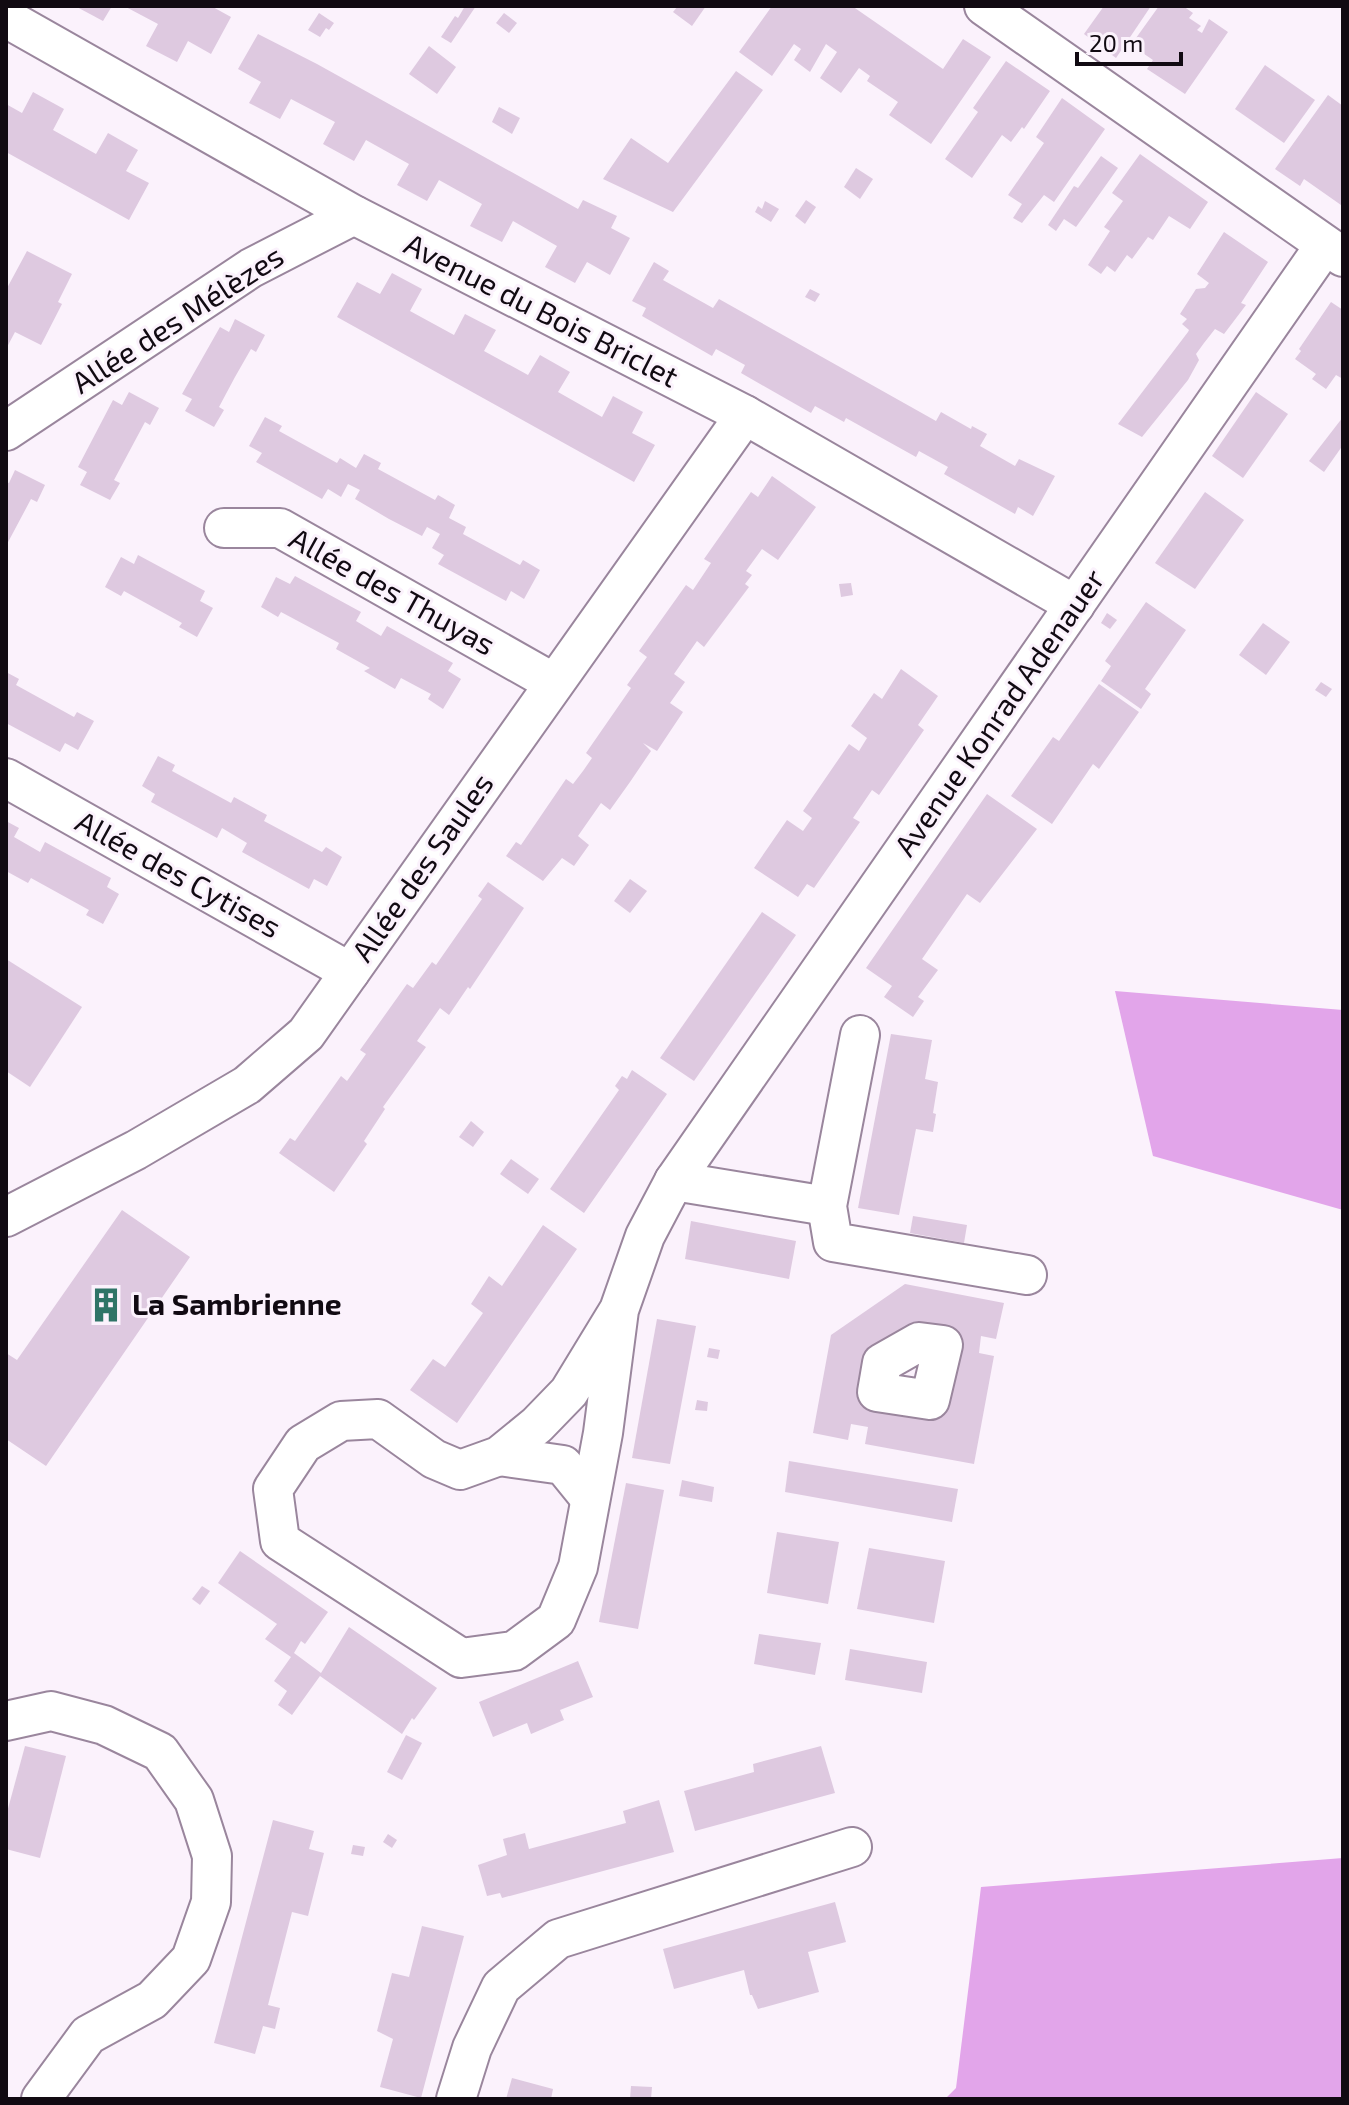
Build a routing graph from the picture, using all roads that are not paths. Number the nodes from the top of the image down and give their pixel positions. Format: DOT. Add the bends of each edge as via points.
graph roads {
  1 [pos="984,6"];
  2 [pos="6,18"];
  3 [pos="354,215"];
  4 [pos="1334,251"];
  5 [pos="745,415"];
  6 [pos="6,431"];
  7 [pos="224,528"];
  8 [pos="1075,605"];
  9 [pos="554,683"];
  10 [pos="6,778"];
  11 [pos="350,972"];
  12 [pos="860,1035"];
  13 [pos="674,1181"];
  14 [pos="6,1217"];
  15 [pos="830,1224"];
  16 [pos="1027,1275"];
  17 [pos="619,1310"];
  18 [pos="499,1456"];
  19 [pos="589,1497"];
  20 [pos="6,1721"];
  21 [pos="852,1847"];
  22 [pos="41,2099"];
  23 [pos="456,2099"];
  1 -- 4 [label="street"];
  2 -- 3 [label="street, Avenue du Bois Briclet"];
  3 -- 5 [label="street, Avenue du Bois Briclet"];
  3 -- 6 [label="street, Allée des Mélèzes" via="251,268"];
  4 -- 8 [label="street, Avenue Konrad Adenauer"];
  5 -- 8 [label="street, Avenue du Bois Briclet"];
  5 -- 9 [label="street, Allée des Saules"];
  7 -- 9 [label="street, Allée des Thuyas" via="280,528"];
  8 -- 13 [label="street, Avenue Konrad Adenauer"];
  9 -- 11 [label="street, Allée des Saules"];
  10 -- 11 [label="street, Allée des Cytises"];
  11 -- 14 [label="street, Allée des Saules" via="306,1034 247,1085"];
  12 -- 15 [label="street"];
  13 -- 15 [label="street"];
  13 -- 17 [label="street, Avenue Konrad Adenauer" via="645,1236"];
  15 -- 16 [label="street"];
  17 -- 18 [label="street, Avenue Konrad Adenauer" via="569,1392"];
  17 -- 19 [label="street, Avenue Konrad Adenauer"];
  18 -- 19 [label="street, Avenue Konrad Adenauer" via="563,1465"];
  18 -- 19 [label="street, Avenue Konrad Adenauer" via="460,1470 434,1459 378,1419 341,1421 303,1444 273,1489 280,1541 461,1658 514,1651 556,1620 578,1567"];
  20 -- 22 [label="street" via="51,1711 104,1725 160,1752 194,1800 212,1856 211,1902 191,1959 152,2000 88,2035"];
  21 -- 23 [label="street" via="558,1939 501,1987 472,2048"];
}
